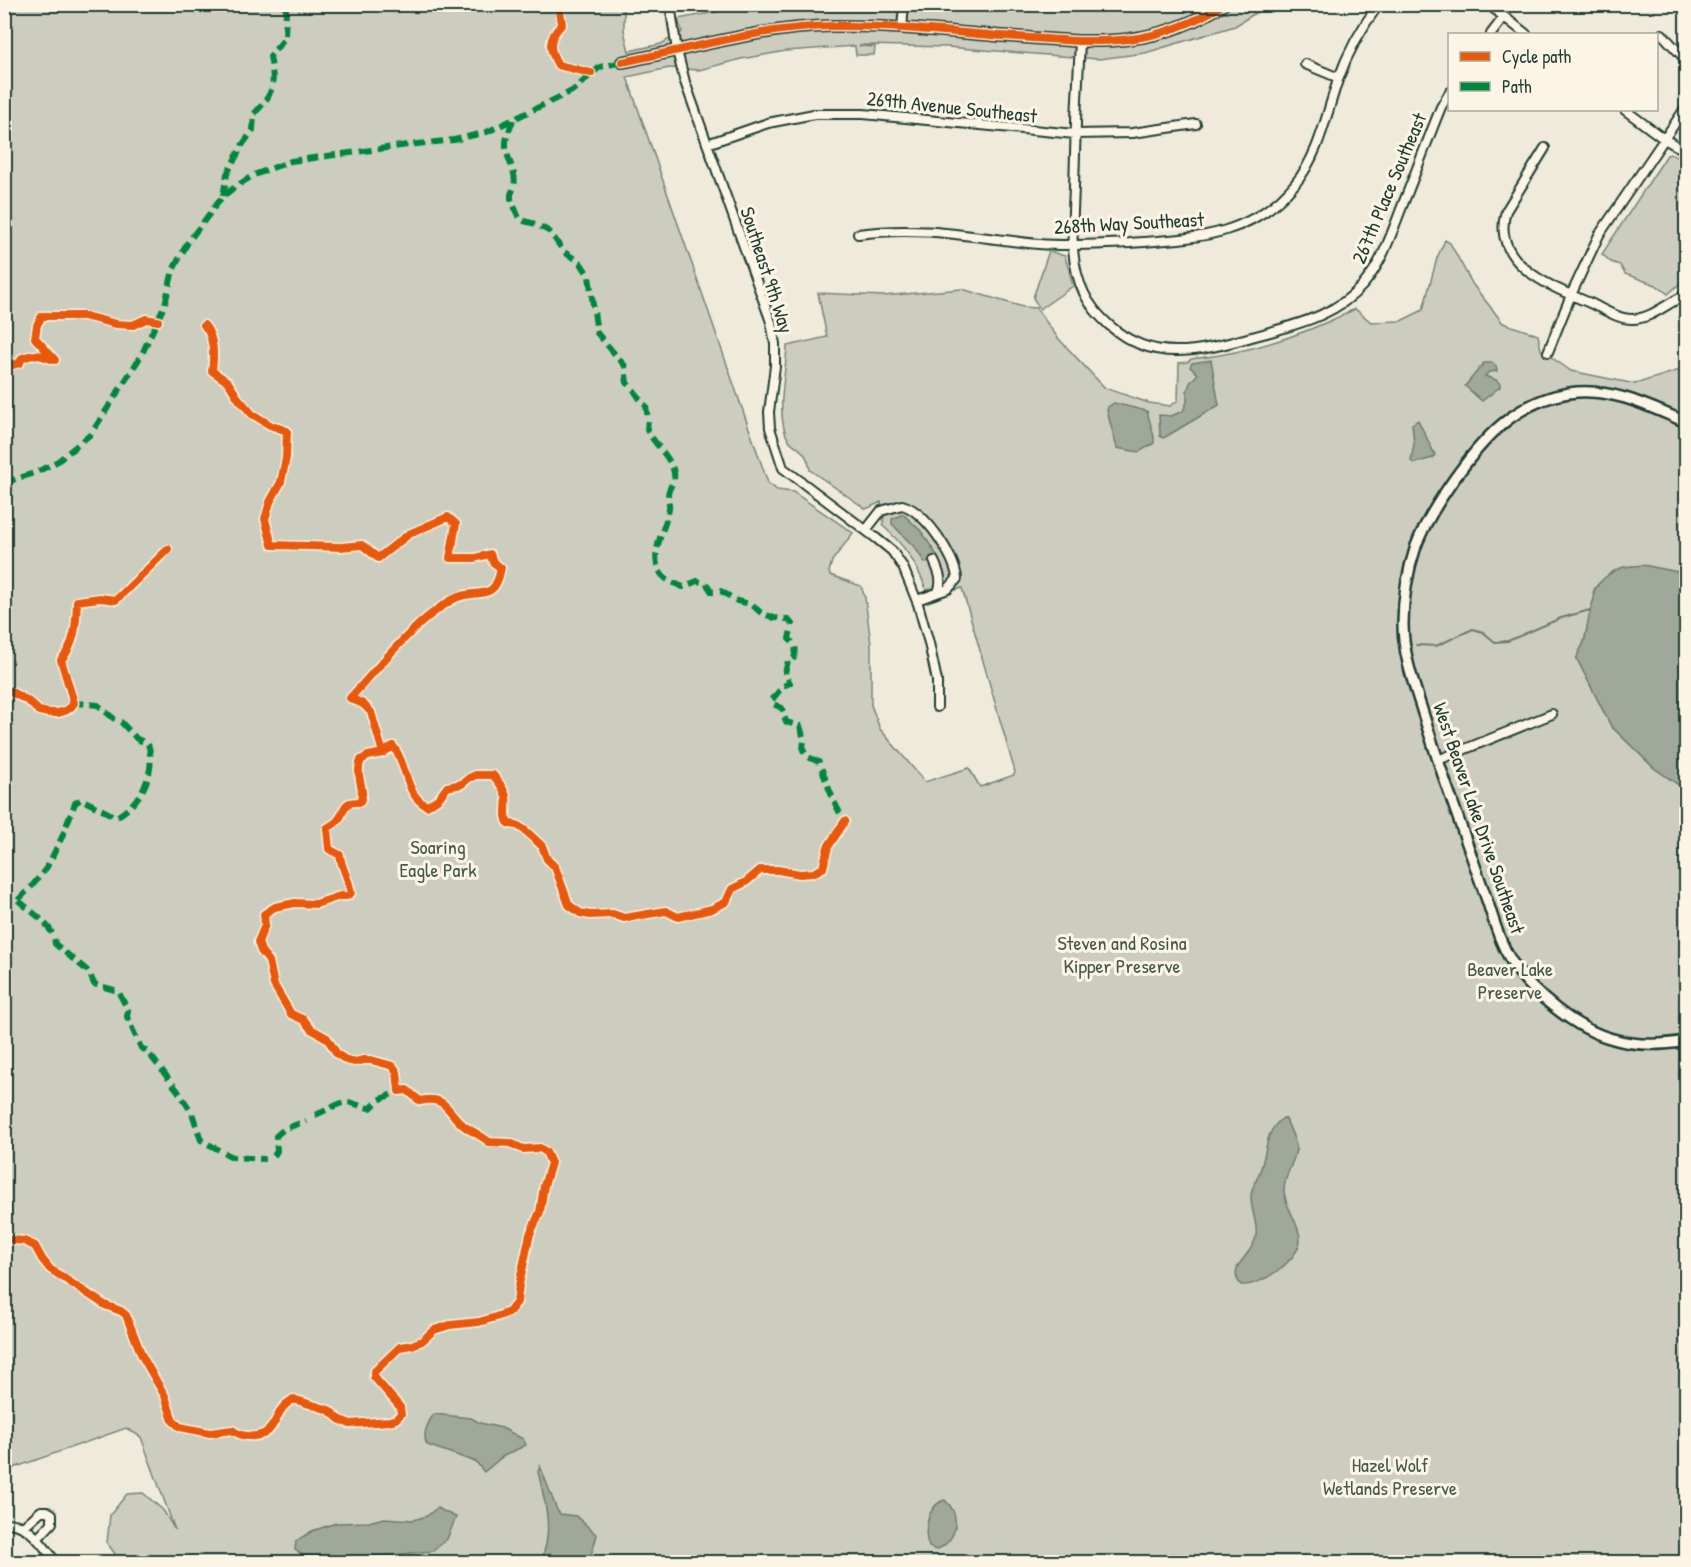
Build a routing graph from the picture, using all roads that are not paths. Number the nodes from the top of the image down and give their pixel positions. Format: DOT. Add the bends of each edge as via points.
graph roads {
  1 [pos="670,4"];
  2 [pos="904,4"];
  3 [pos="1224,4"];
  4 [pos="1379,4"];
  5 [pos="1488,4"];
  6 [pos="1504,17"];
  7 [pos="902,29"];
  8 [pos="1492,33"];
  9 [pos="1525,33"];
  10 [pos="1662,34"];
  11 [pos="1080,42"];
  12 [pos="677,51"];
  13 [pos="1686,60"];
  14 [pos="622,62"];
  15 [pos="1305,64"];
  16 [pos="1339,78"];
  17 [pos="1448,94"];
  18 [pos="1686,107"];
  19 [pos="1626,111"];
  20 [pos="1196,124"];
  21 [pos="1075,134"];
  22 [pos="1664,139"];
  23 [pos="707,144"];
  24 [pos="1545,148"];
  25 [pos="1686,151"];
  26 [pos="858,234"];
  27 [pos="1073,246"];
  28 [pos="1571,295"];
  29 [pos="1686,295"];
  30 [pos="1548,352"];
  31 [pos="1686,422"];
  32 [pos="866,530"];
  33 [pos="934,561"];
  34 [pos="938,592"];
  35 [pos="917,600"];
  36 [pos="937,706"];
  37 [pos="1552,714"];
  38 [pos="1438,760"];
  39 [pos="1686,1041"];
  40 [pos="4,1522"];
  41 [pos="24,1526"];
  42 [pos="37,1539"];
  43 [pos="56,1563"];
  1 -- 12 [label="street, Southeast 9th Way"];
  2 -- 7 [label="street"];
  3 -- 11 [label="street" via="1191,23 1158,35 1114,42"];
  4 -- 16 [label="street, 268th Way Southeast" via="1363,26"];
  5 -- 6 [label="street"];
  6 -- 8 [label="street"];
  6 -- 9 [label="street"];
  7 -- 11 [label="street"];
  7 -- 12 [label="street" via="804,28"];
  10 -- 13 [label="street"];
  11 -- 21 [label="street, 267th Place Southeast"];
  12 -- 14 [label="street"];
  12 -- 23 [label="street, Southeast 9th Way"];
  15 -- 16 [label="street"];
  16 -- 27 [label="street, 268th Way Southeast" via="1313,156 1303,173 1282,198 1256,218 1209,236"];
  17 -- 27 [label="street, 267th Place Southeast" via="1379,261 1347,300 1306,322 1189,352 1160,350 1113,329 1092,307 1078,277"];
  18 -- 22 [label="street"];
  19 -- 22 [label="street"];
  20 -- 21 [label="street, 269th Avenue Southeast" via="1132,133"];
  21 -- 23 [label="street, 269th Avenue Southeast" via="832,114 788,118"];
  21 -- 27 [label="street, 267th Place Southeast"];
  22 -- 25 [label="street"];
  22 -- 28 [label="street" via="1599,235"];
  23 -- 32 [label="street, Southeast 9th Way" via="771,322 775,366 770,428 783,468"];
  24 -- 28 [label="street" via="1506,211 1504,230 1511,250 1527,272"];
  26 -- 27 [label="street, 268th Way Southeast" via="933,231"];
  28 -- 29 [label="street" via="1629,319 1644,317"];
  28 -- 30 [label="street"];
  31 -- 38 [label="street, West Beaver Lake Drive Southeast" via="1628,398 1578,392 1524,408 1492,433 1466,463 1426,525 1413,556 1404,606 1408,664"];
  32 -- 34 [label="street" via="881,512 902,505 914,510 936,535 957,574 955,583"];
  32 -- 35 [label="street, Southeast 9th Way" via="892,551"];
  33 -- 34 [label="street" via="940,578"];
  34 -- 35 [label="street"];
  35 -- 36 [label="street, Southeast 9th Way" via="937,681"];
  37 -- 38 [label="street"];
  38 -- 39 [label="street, West Beaver Lake Drive Southeast" via="1507,953 1534,989 1601,1036 1631,1043"];
  40 -- 41 [label="street"];
  41 -- 42 [label="street"];
  41 -- 42 [label="street" via="41,1511 52,1514 52,1523"];
  42 -- 43 [label="street"];
}
